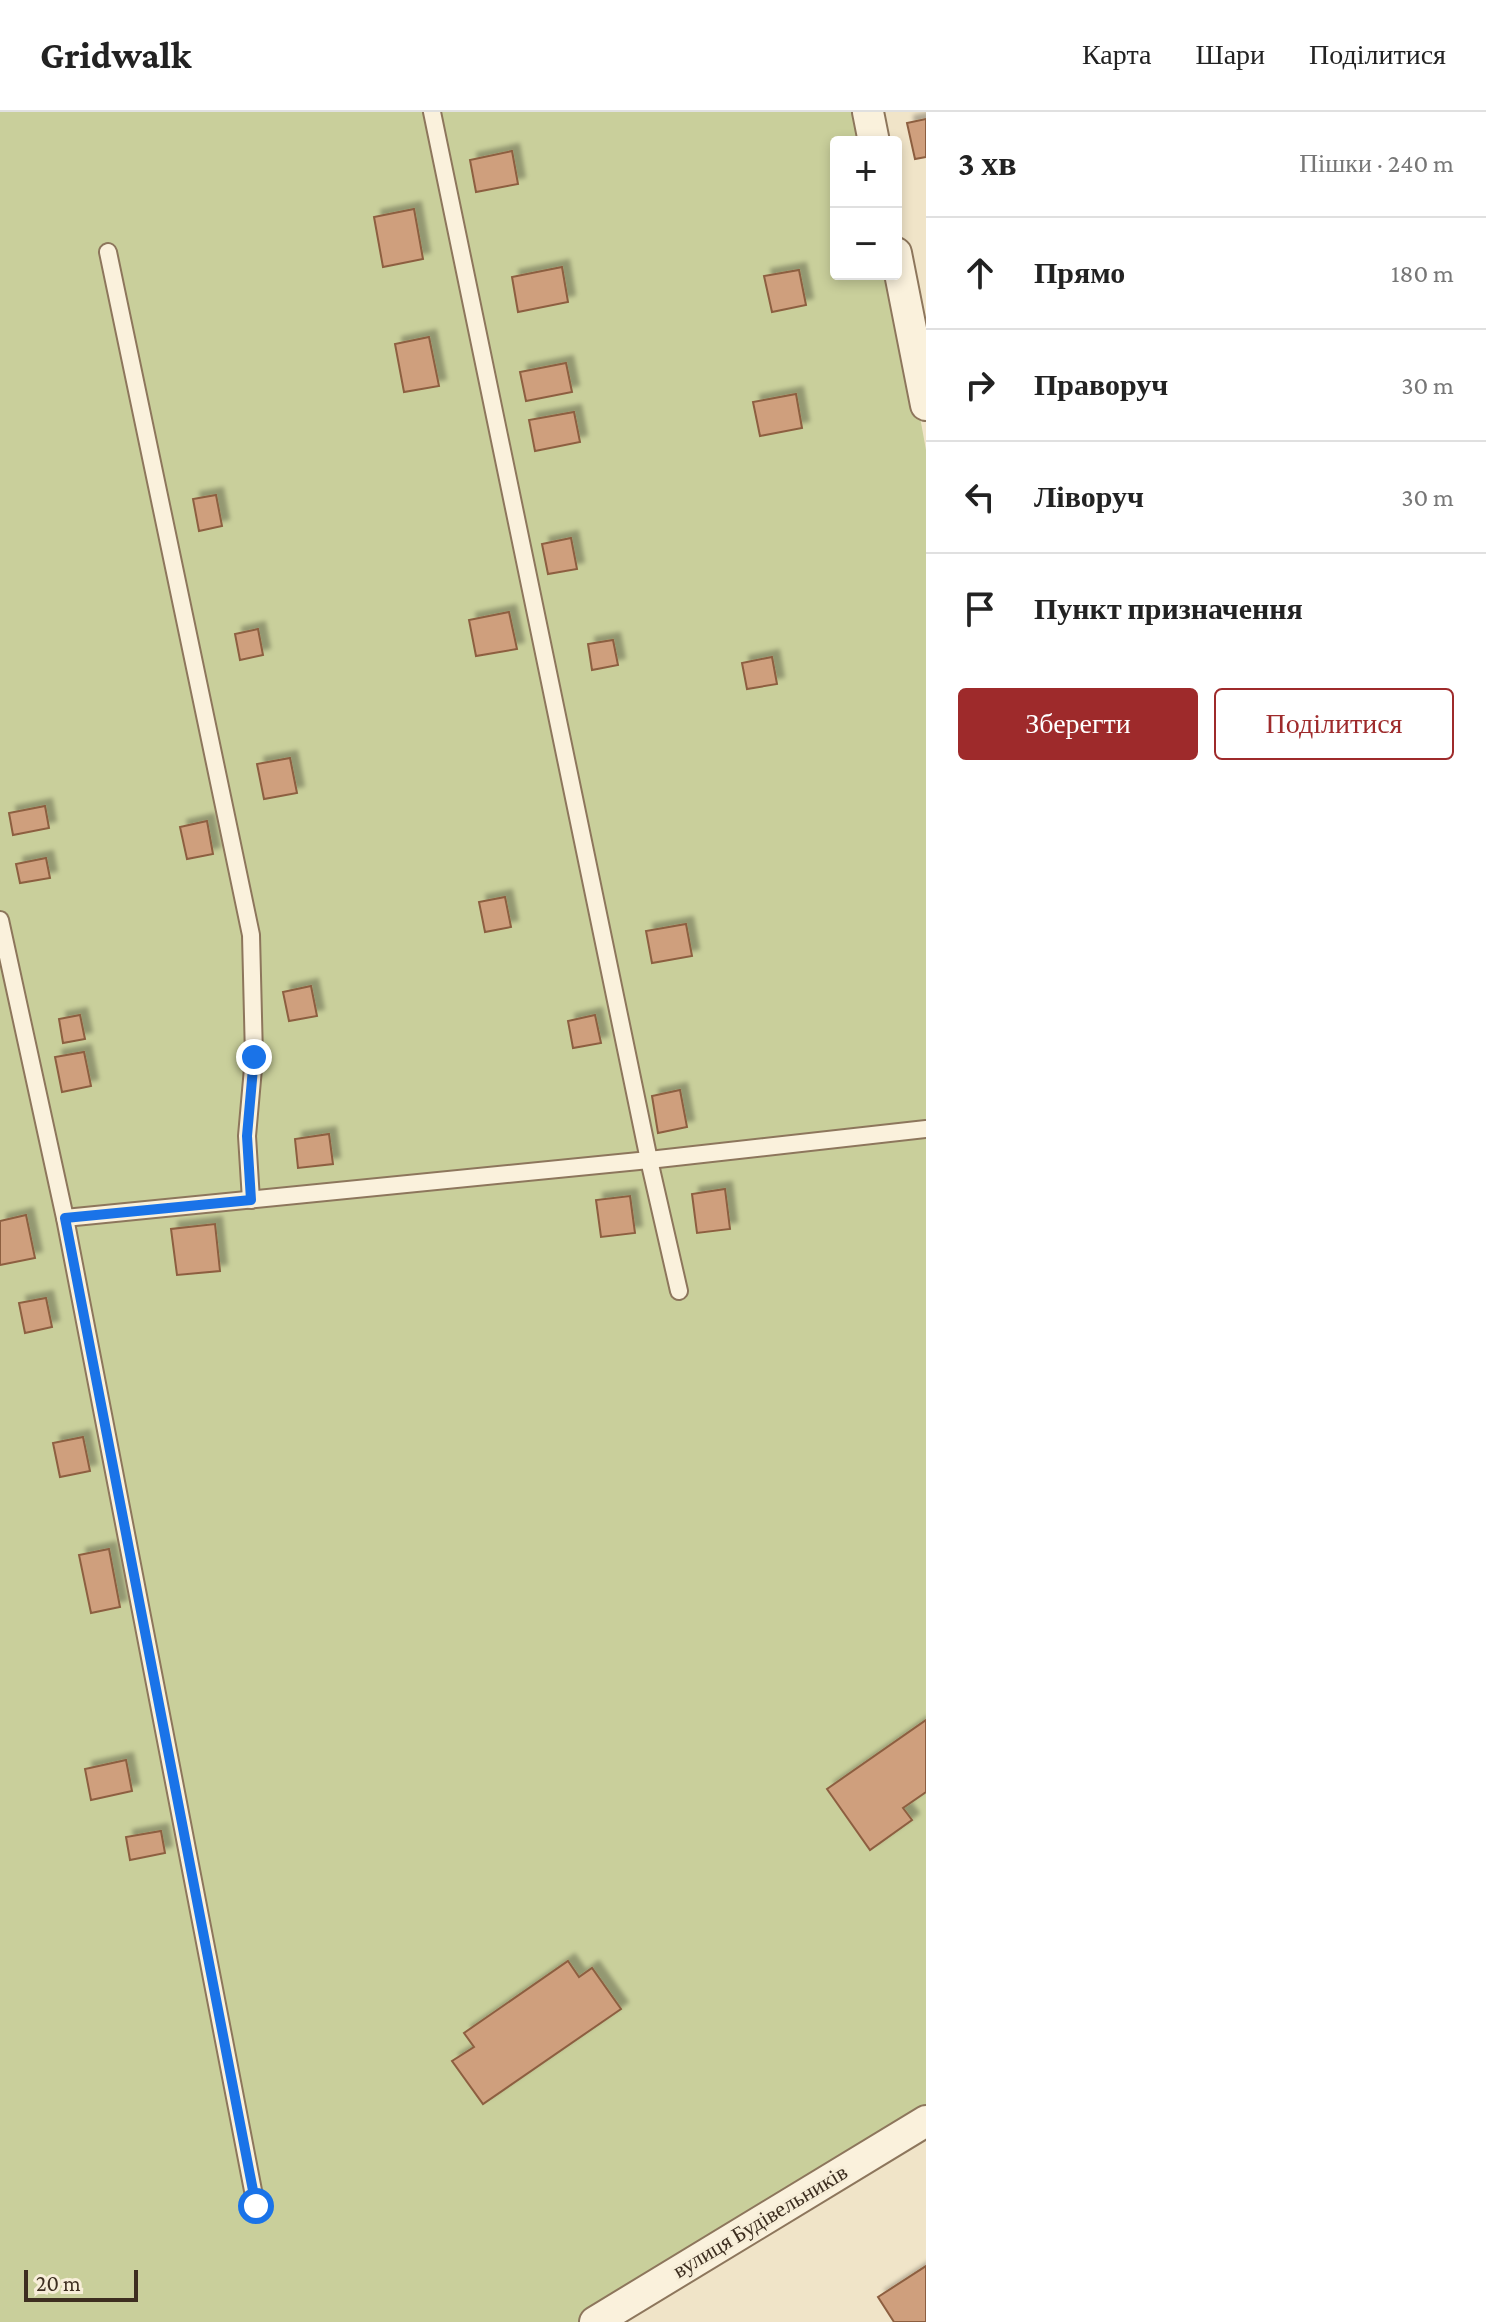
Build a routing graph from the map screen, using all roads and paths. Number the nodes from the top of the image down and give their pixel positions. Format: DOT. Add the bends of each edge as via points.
graph roads {
  1 [pos="432,112"];
  2 [pos="868,112"];
  3 [pos="873,136"];
  4 [pos="108,252"];
  5 [pos="901,280"];
  6 [pos="926,405"];
  7 [pos="0,920"];
  8 [pos="926,1129"];
  9 [pos="649,1160"];
  10 [pos="251,1200"];
  11 [pos="65,1218"];
  12 [pos="679,1291"];
  13 [pos="926,2121"];
  14 [pos="256,2206"];
  15 [pos="595,2322"];
  1 -- 9 [label="lane"];
  2 -- 3 [label="street"];
  4 -- 10 [label="lane" via="251,935"];
  5 -- 6 [label="street"];
  7 -- 11 [label="lane"];
  8 -- 9 [label="lane"];
  9 -- 10 [label="lane"];
  9 -- 12 [label="lane"];
  10 -- 11 [label="lane"];
  11 -- 14 [label="lane"];
  13 -- 15 [label="street, вулиця Будівельників"];
}
